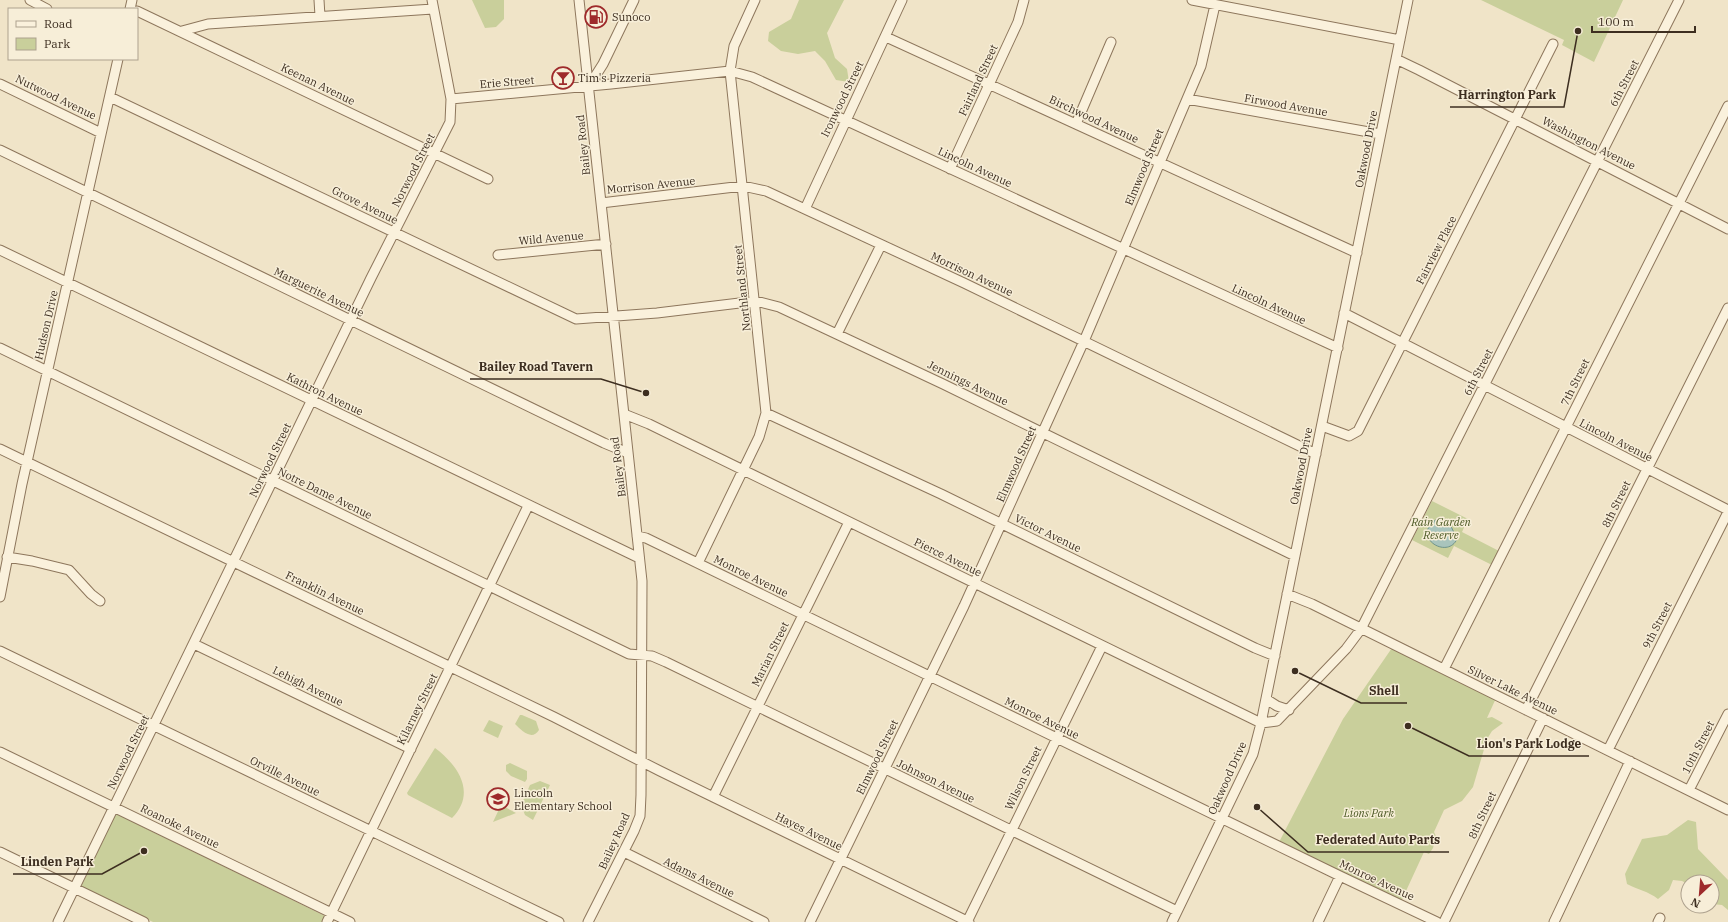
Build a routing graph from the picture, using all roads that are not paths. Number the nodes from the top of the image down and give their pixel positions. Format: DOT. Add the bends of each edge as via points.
graph roads {
  1 [pos="30,0"];
  2 [pos="319,0"];
  3 [pos="579,0"];
  4 [pos="634,0"];
  5 [pos="755,0"];
  6 [pos="902,0"];
  7 [pos="1024,0"];
  8 [pos="1192,0"];
  9 [pos="1408,0"];
  10 [pos="1679,0"];
  11 [pos="432,4"];
  12 [pos="1229,4"];
  13 [pos="1215,5"];
  14 [pos="45,8"];
  15 [pos="138,10"];
  16 [pos="320,16"];
  17 [pos="182,31"];
  18 [pos="886,37"];
  19 [pos="1400,40"];
  20 [pos="1111,42"];
  21 [pos="1553,44"];
  22 [pos="1396,59"];
  23 [pos="118,60"];
  24 [pos="730,71"];
  25 [pos="0,84"];
  26 [pos="990,84"];
  27 [pos="589,86"];
  28 [pos="110,97"];
  29 [pos="1187,98"];
  30 [pos="451,99"];
  31 [pos="1728,106"];
  32 [pos="1515,119"];
  33 [pos="846,120"];
  34 [pos="1076,124"];
  35 [pos="101,133"];
  36 [pos="1380,134"];
  37 [pos="0,150"];
  38 [pos="435,154"];
  39 [pos="1598,161"];
  40 [pos="1159,163"];
  41 [pos="950,169"];
  42 [pos="488,179"];
  43 [pos="743,186"];
  44 [pos="88,193"];
  45 [pos="601,203"];
  46 [pos="1678,204"];
  47 [pos="805,209"];
  48 [pos="1728,228"];
  49 [pos="394,233"];
  50 [pos="606,244"];
  51 [pos="881,244"];
  52 [pos="0,250"];
  53 [pos="1123,250"];
  54 [pos="1357,253"];
  55 [pos="498,255"];
  56 [pos="68,283"];
  57 [pos="756,301"];
  58 [pos="1728,308"];
  59 [pos="1344,313"];
  60 [pos="613,317"];
  61 [pos="351,321"];
  62 [pos="837,334"];
  63 [pos="1084,341"];
  64 [pos="1402,343"];
  65 [pos="0,348"];
  66 [pos="1338,348"];
  67 [pos="48,372"];
  68 [pos="1486,385"];
  69 [pos="312,401"];
  70 [pos="766,413"];
  71 [pos="624,414"];
  72 [pos="1322,426"];
  73 [pos="1566,427"];
  74 [pos="1043,433"];
  75 [pos="0,448"];
  76 [pos="628,453"];
  77 [pos="1316,454"];
  78 [pos="27,463"];
  79 [pos="1647,469"];
  80 [pos="743,470"];
  81 [pos="273,481"];
  82 [pos="528,506"];
  83 [pos="1728,511"];
  84 [pos="849,522"];
  85 [pos="1002,524"];
  86 [pos="637,536"];
  87 [pos="5,553"];
  88 [pos="1295,556"];
  89 [pos="639,558"];
  90 [pos="234,562"];
  91 [pos="698,563"];
  92 [pos="974,583"];
  93 [pos="490,586"];
  94 [pos="1287,594"];
  95 [pos="0,597"];
  96 [pos="100,601"];
  97 [pos="803,614"];
  98 [pos="1361,629"];
  99 [pos="194,644"];
  100 [pos="1102,646"];
  101 [pos="0,651"];
  102 [pos="642,655"];
  103 [pos="1275,656"];
  104 [pos="451,667"];
  105 [pos="1444,669"];
  106 [pos="930,676"];
  107 [pos="1266,699"];
  108 [pos="758,707"];
  109 [pos="1289,710"];
  110 [pos="1526,710"];
  111 [pos="1728,714"];
  112 [pos="1542,718"];
  113 [pos="1262,723"];
  114 [pos="154,725"];
  115 [pos="1057,739"];
  116 [pos="411,749"];
  117 [pos="1608,750"];
  118 [pos="0,752"];
  119 [pos="640,760"];
  120 [pos="1630,761"];
  121 [pos="885,770"];
  122 [pos="1689,790"];
  123 [pos="713,797"];
  124 [pos="115,808"];
  125 [pos="1728,810"];
  126 [pos="1222,818"];
  127 [pos="371,830"];
  128 [pos="1011,831"];
  129 [pos="0,852"];
  130 [pos="624,852"];
  131 [pos="841,860"];
  132 [pos="1340,876"];
  133 [pos="75,888"];
  134 [pos="1177,912"];
  135 [pos="331,913"];
  136 [pos="58,922"];
  137 [pos="144,922"];
  138 [pos="326,922"];
  139 [pos="350,922"];
  140 [pos="559,922"];
  141 [pos="588,922"];
  142 [pos="764,922"];
  143 [pos="810,922"];
  144 [pos="967,922"];
  145 [pos="1172,922"];
  146 [pos="1318,922"];
  147 [pos="1437,922"];
  148 [pos="1444,922"];
  149 [pos="1554,922"];
  1 -- 14 [label="street"];
  2 -- 16 [label="street"];
  3 -- 27 [label="street, Bailey Road"];
  4 -- 27 [label="street" via="603,64"];
  5 -- 24 [label="street, Northland Street" via="734,46"];
  6 -- 18 [label="street, Ironwood Street"];
  7 -- 26 [label="street, Fairland Street" via="1018,22"];
  8 -- 13 [label="street"];
  9 -- 19 [label="street, Oakwood Drive"];
  10 -- 39 [label="street, 6th Street"];
  11 -- 16 [label="street"];
  11 -- 30 [label="street, Norwood Street"];
  12 -- 13 [label="street"];
  12 -- 19 [label="street"];
  13 -- 29 [label="street, Elmwood Street" via="1205,56"];
  15 -- 17 [label="street, Keenan Avenue"];
  16 -- 17 [label="street" via="208,24"];
  17 -- 38 [label="street, Keenan Avenue"];
  18 -- 26 [label="street, Birchwood Avenue"];
  18 -- 33 [label="street, Ironwood Street"];
  19 -- 22 [label="street, Oakwood Drive"];
  20 -- 34 [label="street"];
  21 -- 32 [label="street, Fairview Place"];
  22 -- 32 [label="street, Washington Avenue"];
  22 -- 36 [label="street, Oakwood Drive"];
  23 -- 28 [label="street, Hudson Drive"];
  24 -- 27 [label="street, Lincoln Avenue"];
  24 -- 33 [label="street, Lincoln Avenue" via="752,77"];
  24 -- 43 [label="street, Northland Street"];
  25 -- 35 [label="street, Nutwood Avenue"];
  26 -- 34 [label="street, Birchwood Avenue"];
  26 -- 41 [label="street, Fairland Street"];
  27 -- 30 [label="street, Erie Street"];
  27 -- 45 [label="street, Bailey Road"];
  28 -- 35 [label="street, Hudson Drive"];
  28 -- 49 [label="street, Grove Avenue"];
  29 -- 36 [label="street, Firwood Avenue"];
  29 -- 40 [label="street, Elmwood Street"];
  30 -- 38 [label="street, Norwood Street" via="450,122"];
  31 -- 46 [label="street, 7th Street"];
  32 -- 39 [label="street, Washington Avenue"];
  32 -- 64 [label="street, Fairview Place"];
  33 -- 41 [label="street, Lincoln Avenue"];
  33 -- 47 [label="street, Ironwood Street"];
  34 -- 40 [label="street, Birchwood Avenue"];
  35 -- 44 [label="street, Hudson Drive"];
  36 -- 54 [label="street, Oakwood Drive"];
  37 -- 44 [label="street, Marguerite Avenue"];
  38 -- 42 [label="street, Keenan Avenue"];
  38 -- 49 [label="street, Norwood Street"];
  39 -- 46 [label="street, Washington Avenue"];
  39 -- 68 [label="street, 6th Street"];
  40 -- 53 [label="street, Elmwood Street"];
  40 -- 54 [label="street, Birchwood Avenue"];
  41 -- 53 [label="street, Lincoln Avenue"];
  43 -- 45 [label="street, Morrison Avenue"];
  43 -- 47 [label="street, Morrison Avenue" via="766,191"];
  43 -- 57 [label="street, Northland Street"];
  44 -- 56 [label="street, Hudson Drive"];
  44 -- 61 [label="street, Marguerite Avenue"];
  45 -- 50 [label="street, Bailey Road"];
  46 -- 48 [label="street, Washington Avenue"];
  46 -- 73 [label="street, 7th Street"];
  47 -- 51 [label="street, Morrison Avenue"];
  49 -- 60 [label="street, Grove Avenue" via="566,316 582,320"];
  49 -- 61 [label="street, Norwood Street"];
  50 -- 55 [label="street, Wild Avenue"];
  50 -- 60 [label="street, Bailey Road"];
  51 -- 62 [label="street"];
  51 -- 63 [label="street, Morrison Avenue"];
  52 -- 56 [label="street, Kathron Avenue"];
  53 -- 63 [label="street, Elmwood Street"];
  53 -- 66 [label="street, Lincoln Avenue"];
  54 -- 59 [label="street, Oakwood Drive"];
  56 -- 67 [label="street, Hudson Drive"];
  56 -- 69 [label="street, Kathron Avenue"];
  57 -- 60 [label="street, Jennings Avenue"];
  57 -- 62 [label="street, Jennings Avenue" via="779,307"];
  57 -- 70 [label="street, Northland Street"];
  58 -- 79 [label="street, 8th Street"];
  59 -- 64 [label="street, Lincoln Avenue"];
  59 -- 66 [label="street, Oakwood Drive"];
  60 -- 71 [label="street, Bailey Road"];
  61 -- 69 [label="street, Norwood Street"];
  61 -- 76 [label="street, Marguerite Avenue" via="596,440"];
  62 -- 74 [label="street, Jennings Avenue"];
  63 -- 74 [label="street, Elmwood Street"];
  63 -- 77 [label="street, Morrison Avenue"];
  64 -- 68 [label="street, Lincoln Avenue"];
  64 -- 72 [label="street, Fairview Place" via="1358,431 1348,436"];
  65 -- 67 [label="street, Notre Dame Avenue"];
  66 -- 72 [label="street, Oakwood Drive"];
  67 -- 78 [label="street, Hudson Drive"];
  67 -- 81 [label="street, Notre Dame Avenue"];
  68 -- 73 [label="street, Lincoln Avenue"];
  68 -- 98 [label="street, 6th Street"];
  69 -- 81 [label="street, Norwood Street"];
  69 -- 82 [label="street, Kathron Avenue"];
  70 -- 80 [label="street, Northland Street" via="759,437"];
  70 -- 85 [label="street, Victor Avenue" via="865,457"];
  71 -- 76 [label="street, Bailey Road"];
  71 -- 80 [label="street, Pierce Avenue"];
  72 -- 77 [label="street, Oakwood Drive"];
  73 -- 79 [label="street, Lincoln Avenue"];
  73 -- 105 [label="street, 7th Street"];
  74 -- 85 [label="street, Elmwood Street"];
  74 -- 88 [label="street, Jennings Avenue"];
  75 -- 78 [label="street, Franklin Avenue"];
  76 -- 86 [label="street, Bailey Road"];
  77 -- 88 [label="street, Oakwood Drive"];
  78 -- 87 [label="street, Hudson Drive"];
  78 -- 90 [label="street, Franklin Avenue"];
  79 -- 83 [label="street, Lincoln Avenue"];
  79 -- 110 [label="street, 8th Street"];
  80 -- 84 [label="street, Pierce Avenue"];
  80 -- 91 [label="street, Northland Street"];
  81 -- 90 [label="street, Norwood Street"];
  81 -- 93 [label="street, Notre Dame Avenue"];
  82 -- 89 [label="street, Kathron Avenue"];
  82 -- 93 [label="street, Kilarney Street"];
  83 -- 117 [label="street, 9th Street"];
  84 -- 92 [label="street, Pierce Avenue"];
  84 -- 97 [label="street, Marian Street"];
  85 -- 92 [label="street, Elmwood Street"];
  85 -- 103 [label="street, Victor Avenue"];
  86 -- 89 [label="street, Bailey Road"];
  86 -- 91 [label="street, Monroe Avenue"];
  87 -- 95 [label="street, Hudson Drive"];
  87 -- 96 [label="street" via="69,570"];
  88 -- 94 [label="street, Oakwood Drive"];
  89 -- 102 [label="street, Bailey Road" via="642,581"];
  90 -- 99 [label="street, Norwood Street"];
  90 -- 104 [label="street, Franklin Avenue"];
  91 -- 97 [label="street, Monroe Avenue"];
  92 -- 100 [label="street, Pierce Avenue"];
  92 -- 106 [label="street, Elmwood Street"];
  93 -- 102 [label="street, Notre Dame Avenue" via="629,654"];
  93 -- 104 [label="street, Kilarney Street"];
  94 -- 98 [label="street, Silver Lake Avenue"];
  94 -- 103 [label="street, Oakwood Drive"];
  97 -- 106 [label="street, Monroe Avenue"];
  97 -- 108 [label="street, Marian Street"];
  98 -- 105 [label="street, Silver Lake Avenue"];
  98 -- 109 [label="street, 6th Street" via="1346,649"];
  99 -- 114 [label="street, Norwood Street"];
  99 -- 116 [label="street, Lehigh Avenue"];
  100 -- 113 [label="street, Pierce Avenue"];
  100 -- 115 [label="street, Wilson Street"];
  101 -- 114 [label="street, Orville Avenue"];
  102 -- 108 [label="street, Johnson Avenue" via="652,656"];
  102 -- 119 [label="street, Bailey Road"];
  103 -- 107 [label="street, Oakwood Drive"];
  104 -- 116 [label="street, Kilarney Street"];
  104 -- 119 [label="street, Franklin Avenue"];
  105 -- 110 [label="street, Silver Lake Avenue"];
  106 -- 115 [label="street, Monroe Avenue"];
  106 -- 121 [label="street, Elmwood Street"];
  107 -- 109 [label="street"];
  107 -- 113 [label="street, Oakwood Drive"];
  108 -- 121 [label="street, Johnson Avenue"];
  108 -- 123 [label="street, Marian Street"];
  109 -- 113 [label="street, 6th Street" via="1277,721"];
  110 -- 112 [label="street, Silver Lake Avenue"];
  111 -- 122 [label="street, 10th Street"];
  112 -- 117 [label="street, Silver Lake Avenue"];
  112 -- 148 [label="street, 8th Street"];
  113 -- 126 [label="street, Oakwood Drive" via="1253,754"];
  114 -- 124 [label="street, Norwood Street"];
  114 -- 127 [label="street, Orville Avenue"];
  115 -- 126 [label="street, Monroe Avenue"];
  115 -- 128 [label="street, Wilson Street"];
  116 -- 127 [label="street, Kilarney Street"];
  117 -- 120 [label="street, Silver Lake Avenue"];
  118 -- 124 [label="street, Roanoke Avenue"];
  119 -- 123 [label="street, Hayes Avenue"];
  119 -- 130 [label="street, Bailey Road" via="640,816"];
  120 -- 122 [label="street, Silver Lake Avenue"];
  120 -- 149 [label="street"];
  121 -- 128 [label="street, Johnson Avenue"];
  121 -- 131 [label="street, Elmwood Street"];
  122 -- 125 [label="street, Silver Lake Avenue"];
  123 -- 131 [label="street, Hayes Avenue"];
  124 -- 133 [label="street, Norwood Street"];
  124 -- 135 [label="street, Roanoke Avenue"];
  126 -- 132 [label="street, Monroe Avenue"];
  126 -- 134 [label="street, Oakwood Drive"];
  127 -- 135 [label="street, Kilarney Street"];
  127 -- 140 [label="street, Orville Avenue"];
  128 -- 134 [label="street, Johnson Avenue"];
  128 -- 144 [label="street, Wilson Street"];
  129 -- 133 [label="street"];
  130 -- 141 [label="street, Bailey Road"];
  130 -- 142 [label="street, Adams Avenue"];
  131 -- 143 [label="street, Elmwood Street"];
  131 -- 144 [label="street, Hayes Avenue"];
  132 -- 146 [label="street"];
  132 -- 147 [label="street, Monroe Avenue"];
  133 -- 136 [label="street, Norwood Street"];
  133 -- 137 [label="street"];
  134 -- 145 [label="street, Oakwood Drive"];
  135 -- 138 [label="street, Kilarney Street"];
  135 -- 139 [label="street, Roanoke Avenue"];
}
